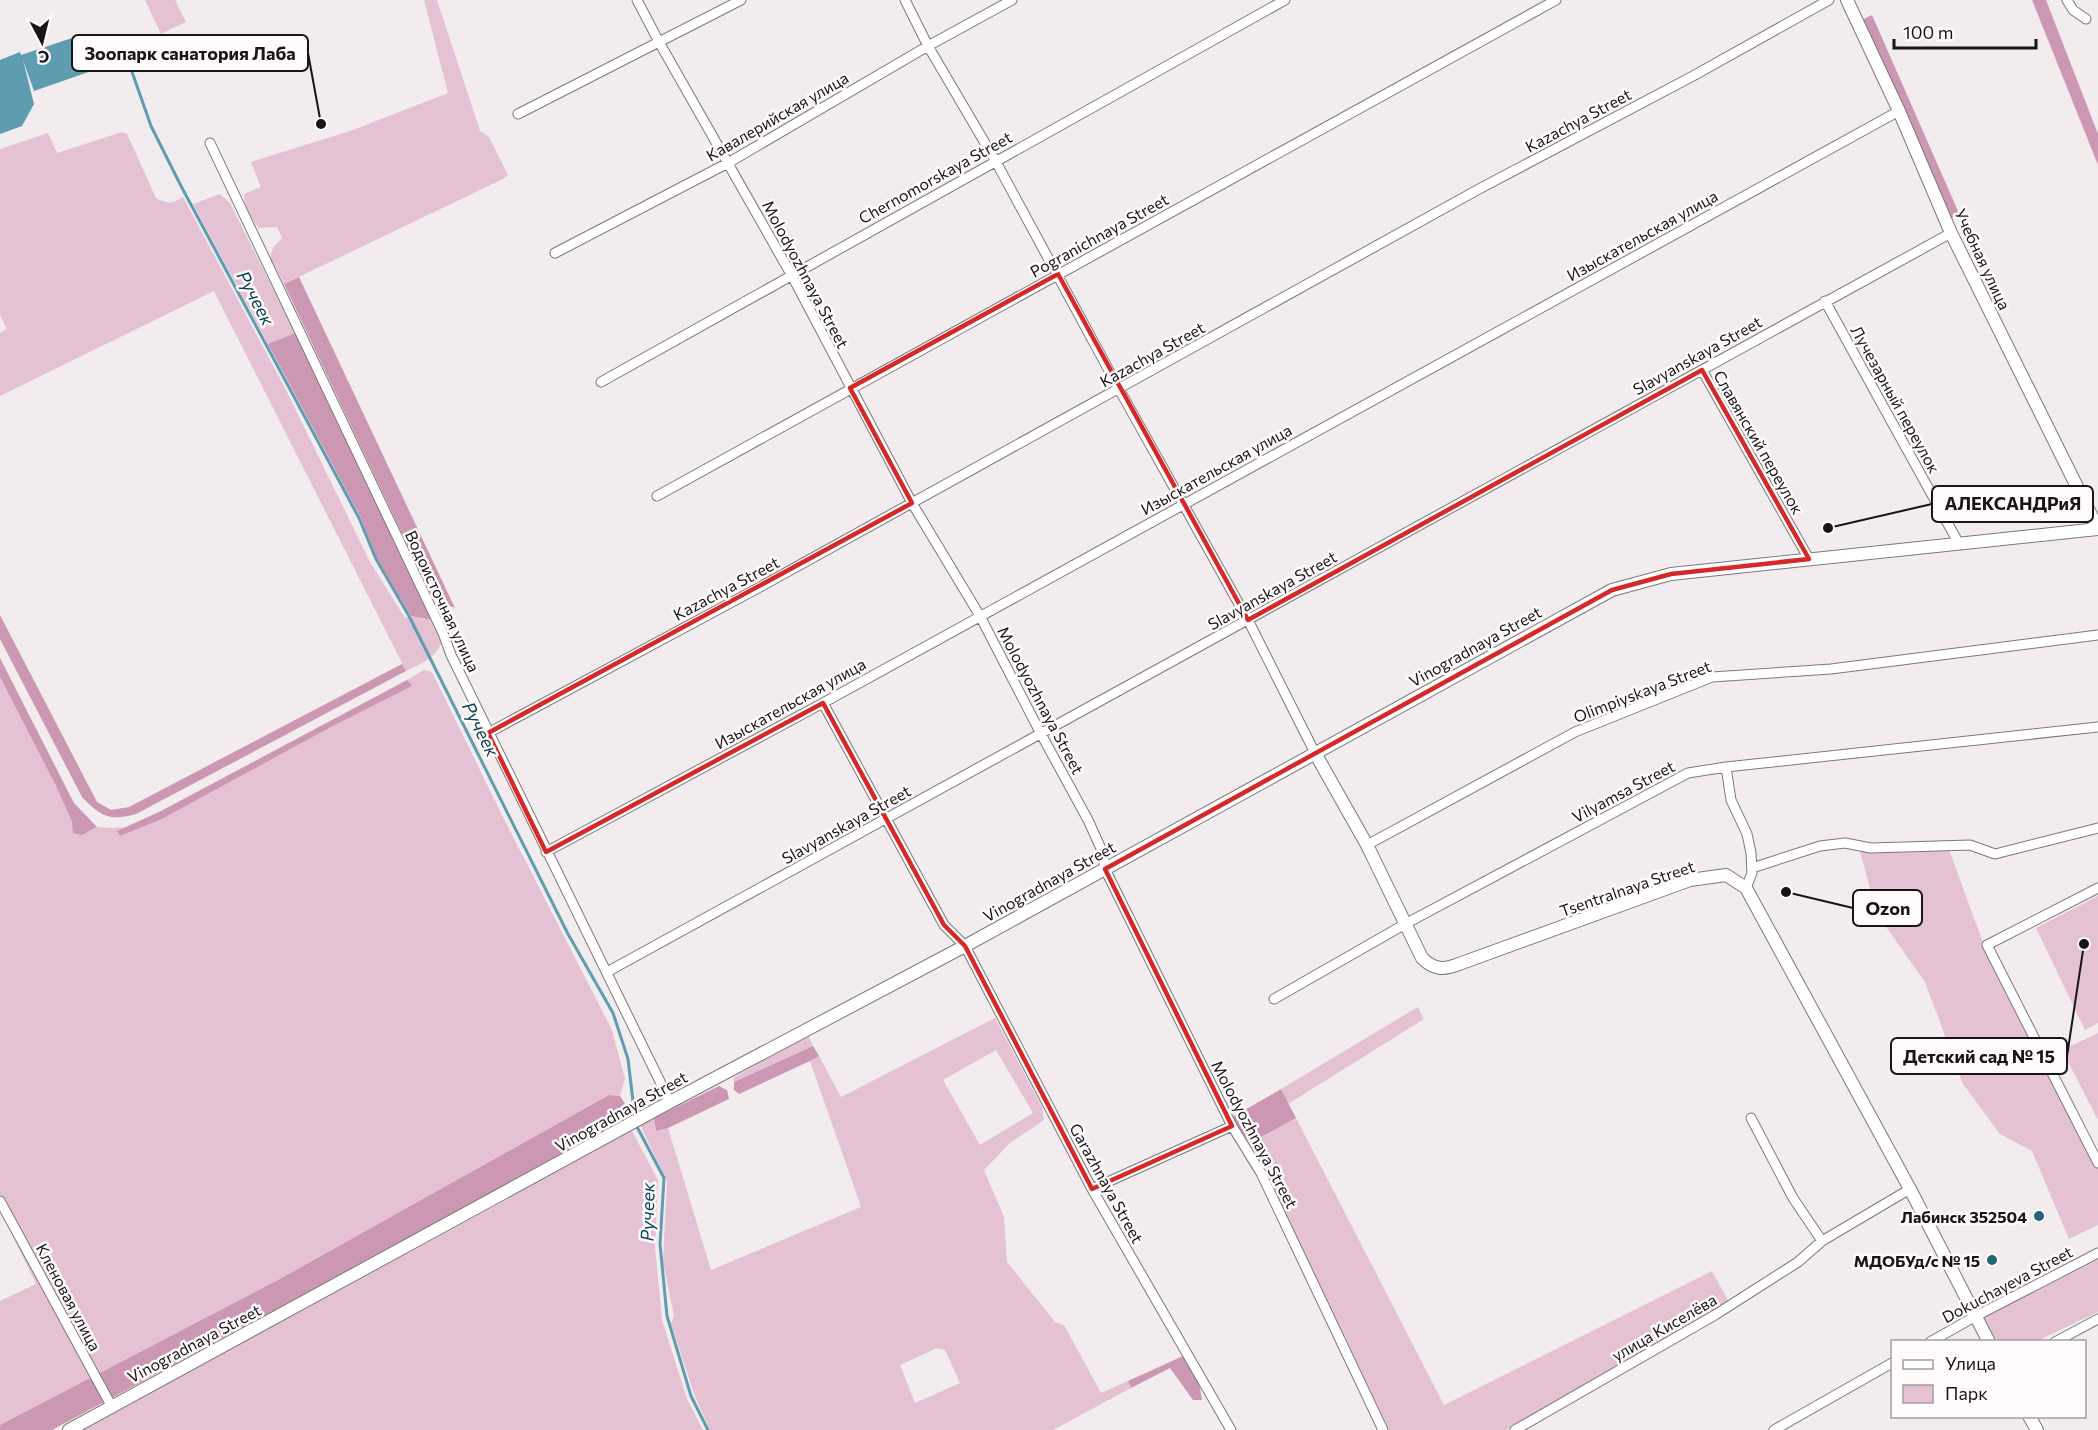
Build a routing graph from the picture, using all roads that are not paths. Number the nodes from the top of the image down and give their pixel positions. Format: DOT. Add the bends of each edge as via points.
graph roads {
  1 [pos="637,0"];
  2 [pos="741,0"];
  3 [pos="905,0"];
  4 [pos="1012,0"];
  5 [pos="1285,0"];
  6 [pos="1556,0"];
  7 [pos="1828,0"];
  8 [pos="1846,0"];
  9 [pos="2067,0"];
  10 [pos="2086,19"];
  11 [pos="659,42"];
  12 [pos="928,46"];
  13 [pos="1899,111"];
  14 [pos="518,114"];
  15 [pos="210,143"];
  16 [pos="996,160"];
  17 [pos="728,163"];
  18 [pos="1952,233"];
  19 [pos="555,253"];
  20 [pos="1058,274"];
  21 [pos="792,276"];
  22 [pos="1825,301"];
  23 [pos="1702,370"];
  24 [pos="601,382"];
  25 [pos="850,388"];
  26 [pos="1119,389"];
  27 [pos="657,496"];
  28 [pos="912,503"];
  29 [pos="1183,504"];
  30 [pos="2098,529"];
  31 [pos="1958,542"];
  32 [pos="1809,559"];
  33 [pos="980,616"];
  34 [pos="1248,620"];
  35 [pos="2098,635"];
  36 [pos="822,703"];
  37 [pos="2098,727"];
  38 [pos="488,733"];
  39 [pos="1041,734"];
  40 [pos="1315,753"];
  41 [pos="1726,767"];
  42 [pos="887,818"];
  43 [pos="2098,828"];
  44 [pos="1367,845"];
  45 [pos="546,852"];
  46 [pos="1752,868"];
  47 [pos="1105,870"];
  48 [pos="1746,888"];
  49 [pos="2098,888"];
  50 [pos="1407,923"];
  51 [pos="965,946"];
  52 [pos="606,972"];
  53 [pos="1274,999"];
  54 [pos="670,1102"];
  55 [pos="1751,1118"];
  56 [pos="1232,1126"];
  57 [pos="2098,1163"];
  58 [pos="1092,1189"];
  59 [pos="1910,1189"];
  60 [pos="0,1201"];
  61 [pos="1822,1241"];
  62 [pos="2098,1253"];
  63 [pos="1976,1316"];
  64 [pos="2098,1319"];
  65 [pos="1932,1340"];
  66 [pos="1988,1340"];
  67 [pos="2057,1340"];
  68 [pos="1891,1364"];
  69 [pos="112,1407"];
  70 [pos="69,1430"];
  71 [pos="1231,1430"];
  72 [pos="1383,1430"];
  73 [pos="1515,1430"];
  74 [pos="1774,1430"];
  1 -- 11 [label="street, Molodyozhnaya Street"];
  2 -- 11 [label="street"];
  3 -- 12 [label="street"];
  4 -- 12 [label="street, Кавалерийская улица"];
  5 -- 16 [label="street, Chernomorskaya Street"];
  6 -- 20 [label="street, Pogranichnaya Street"];
  7 -- 26 [label="street, Kazachya Street"];
  8 -- 13 [label="street, Учебная улица"];
  9 -- 10 [label="street"];
  11 -- 14 [label="street"];
  11 -- 17 [label="street, Molodyozhnaya Street"];
  12 -- 16 [label="street"];
  12 -- 17 [label="street, Кавалерийская улица"];
  13 -- 18 [label="street, Учебная улица"];
  13 -- 29 [label="street, Изыскательская улица"];
  15 -- 38 [label="street, Водоисточная улица"];
  16 -- 20 [label="street"];
  16 -- 21 [label="street, Chernomorskaya Street"];
  17 -- 19 [label="street, Кавалерийская улица"];
  17 -- 21 [label="street, Molodyozhnaya Street"];
  18 -- 22 [label="street, Slavyanskaya Street"];
  18 -- 30 [label="street, Учебная улица"];
  20 -- 25 [label="street, Pogranichnaya Street"];
  20 -- 26 [label="street"];
  21 -- 24 [label="street, Chernomorskaya Street"];
  21 -- 25 [label="street, Molodyozhnaya Street"];
  22 -- 23 [label="street, Slavyanskaya Street"];
  22 -- 31 [label="street, Лучезарный переулок"];
  23 -- 32 [label="street, Славянский переулок"];
  23 -- 34 [label="street, Slavyanskaya Street"];
  25 -- 27 [label="street, Pogranichnaya Street"];
  25 -- 28 [label="street, Molodyozhnaya Street"];
  26 -- 28 [label="street, Kazachya Street"];
  26 -- 29 [label="street"];
  28 -- 33 [label="street, Molodyozhnaya Street"];
  28 -- 38 [label="street, Kazachya Street"];
  29 -- 33 [label="street, Изыскательская улица"];
  29 -- 34 [label="street"];
  30 -- 31 [label="street, Vinogradnaya Street"];
  31 -- 32 [label="street, Vinogradnaya Street"];
  32 -- 40 [label="street, Vinogradnaya Street" via="1671,574 1612,590"];
  33 -- 36 [label="street, Изыскательская улица"];
  33 -- 39 [label="street, Molodyozhnaya Street"];
  34 -- 39 [label="street, Slavyanskaya Street"];
  34 -- 40 [label="street"];
  35 -- 44 [label="street, Olimpiyskaya Street" via="1831,669 1712,677 1575,732"];
  36 -- 42 [label="street, Garazhnaya Street"];
  36 -- 45 [label="street, Изыскательская улица"];
  37 -- 41 [label="street, Vilyamsa Street"];
  38 -- 45 [label="street, Водоисточная улица"];
  39 -- 42 [label="street, Slavyanskaya Street"];
  39 -- 47 [label="street, Molodyozhnaya Street" via="1088,820 1103,852"];
  40 -- 44 [label="street, Tsentralnaya Street"];
  40 -- 47 [label="street, Vinogradnaya Street"];
  41 -- 46 [label="street" via="1731,800 1747,834"];
  41 -- 50 [label="street, Vilyamsa Street" via="1688,774"];
  42 -- 51 [label="street, Garazhnaya Street" via="944,925"];
  42 -- 52 [label="street, Slavyanskaya Street"];
  43 -- 46 [label="street" via="1995,854 1970,845 1871,848 1845,843 1820,846"];
  44 -- 50 [label="street, Tsentralnaya Street"];
  45 -- 52 [label="street, Водоисточная улица"];
  46 -- 48 [label="street"];
  47 -- 51 [label="street, Vinogradnaya Street"];
  47 -- 56 [label="street, Molodyozhnaya Street"];
  48 -- 50 [label="street, Tsentralnaya Street" via="1726,875 1690,880 1448,968 1437,968 1422,958"];
  48 -- 59 [label="street"];
  49 -- 57 [label="street" via="1987,945"];
  50 -- 53 [label="street, Vilyamsa Street"];
  51 -- 54 [label="street, Vinogradnaya Street"];
  51 -- 58 [label="street, Garazhnaya Street"];
  52 -- 54 [label="street, Водоисточная улица"];
  54 -- 69 [label="street, Vinogradnaya Street"];
  55 -- 61 [label="street" via="1793,1198"];
  56 -- 58 [label="street"];
  56 -- 72 [label="street, Molodyozhnaya Street" via="1261,1173"];
  58 -- 71 [label="street, Garazhnaya Street"];
  59 -- 61 [label="street, улица Киселёва"];
  59 -- 63 [label="street"];
  60 -- 69 [label="street, Кленовая улица"];
  61 -- 73 [label="street, улица Киселёва" via="1798,1262 1715,1315"];
  62 -- 63 [label="street, Dokuchayeva Street"];
  63 -- 65 [label="street, Dokuchayeva Street"];
  63 -- 66 [label="street"];
  64 -- 67 [label="street"];
  68 -- 74 [label="street"];
  69 -- 70 [label="street, Vinogradnaya Street"];
}
